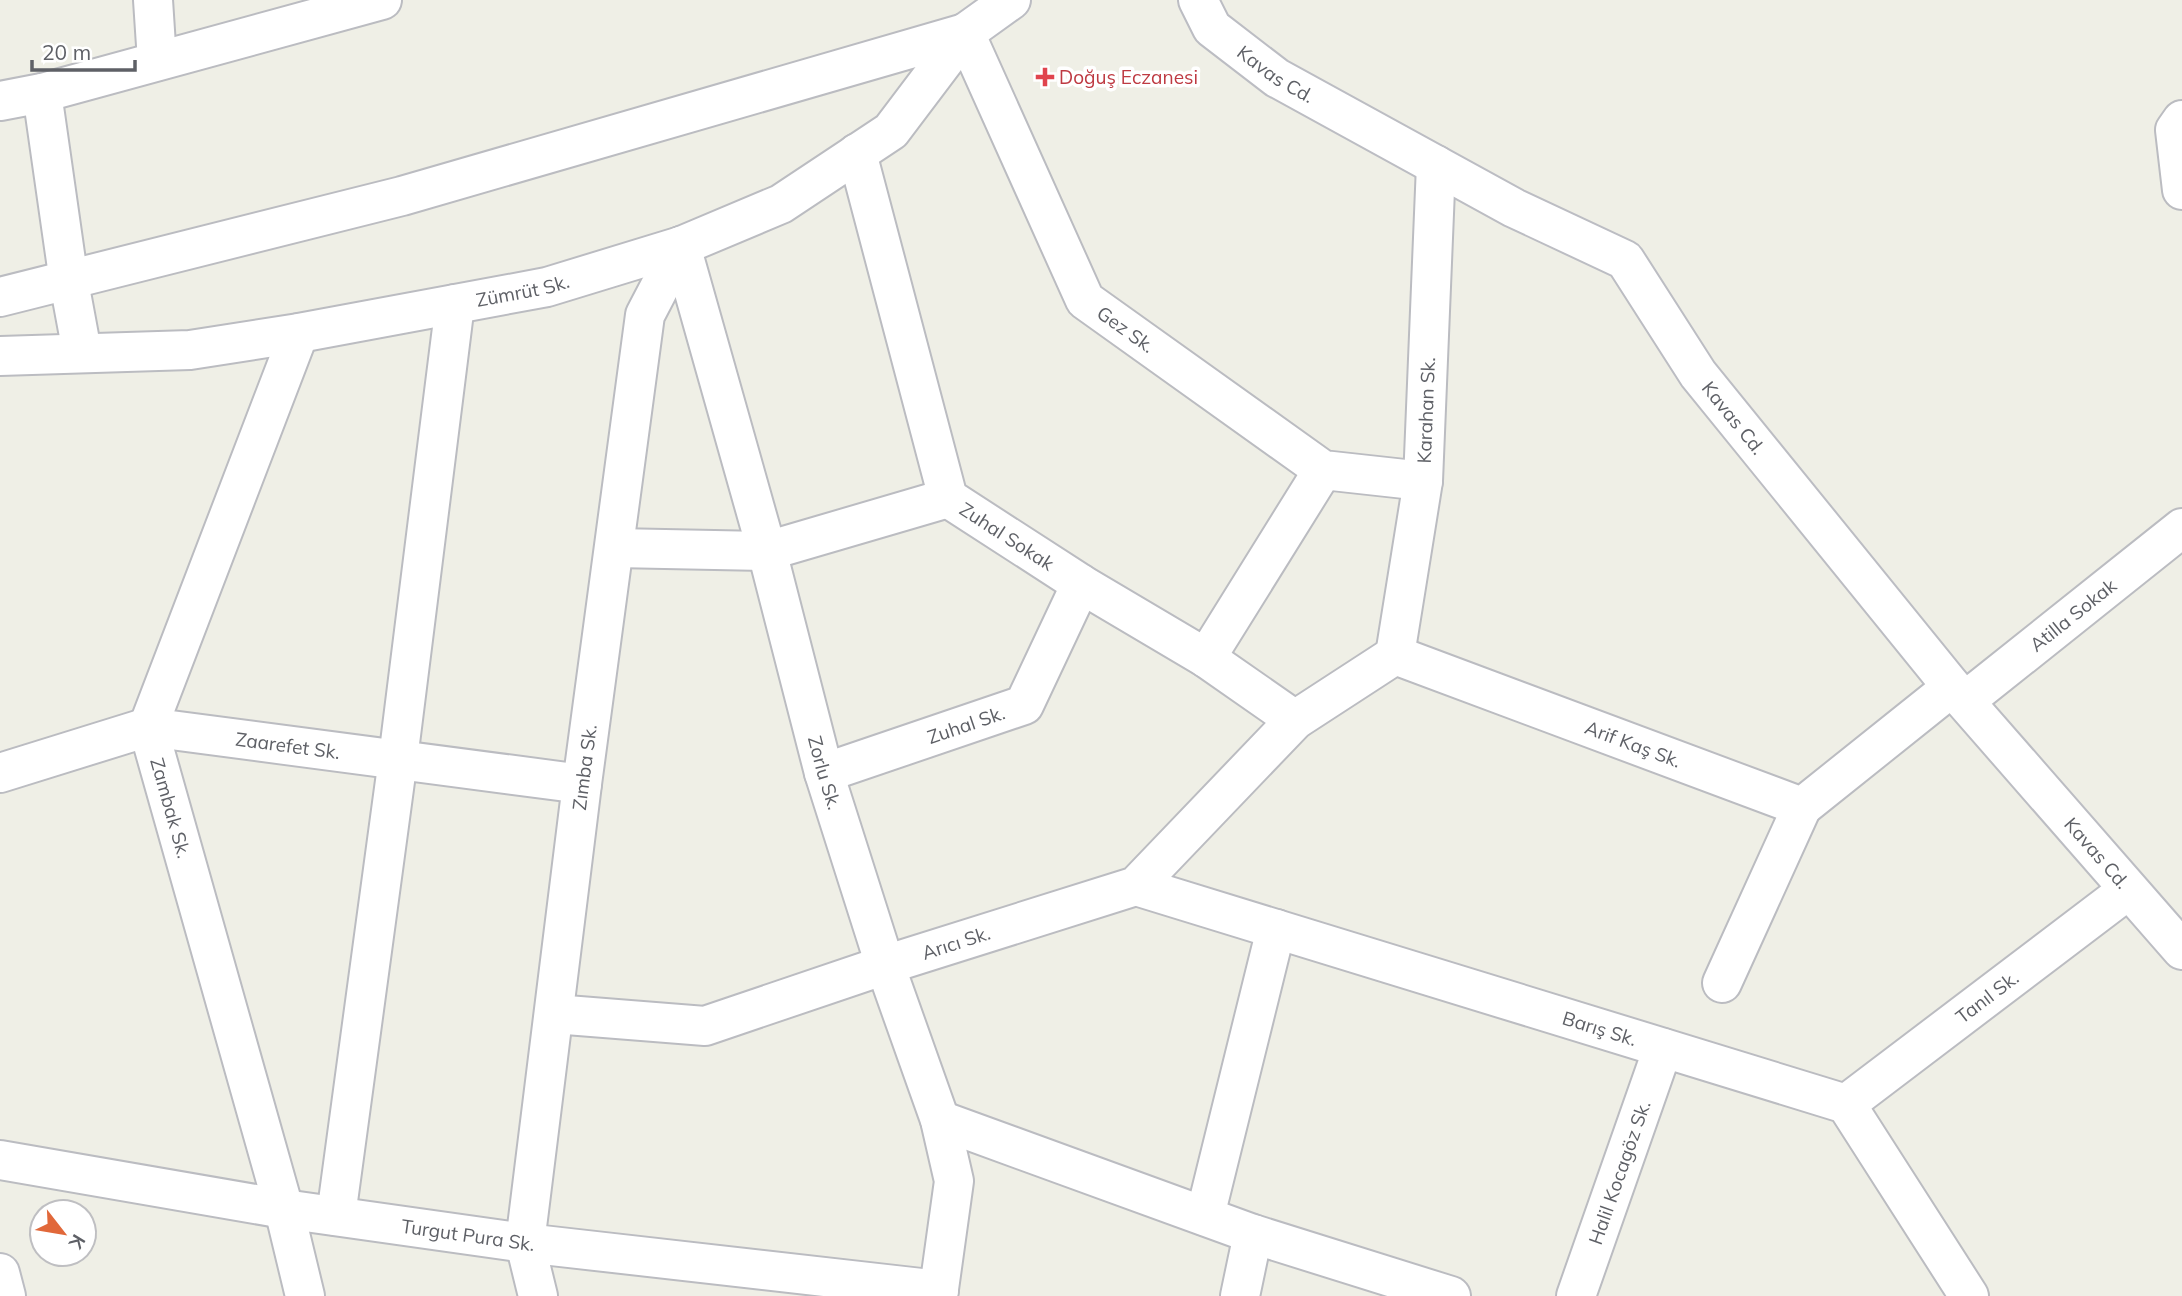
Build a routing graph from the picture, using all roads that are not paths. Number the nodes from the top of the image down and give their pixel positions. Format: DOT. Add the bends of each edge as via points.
graph roads {
  1 [pos="153,0"];
  2 [pos="382,0"];
  3 [pos="1011,0"];
  4 [pos="1199,0"];
  5 [pos="965,33"];
  6 [pos="157,61"];
  7 [pos="42,93"];
  8 [pos="0,101"];
  9 [pos="2182,120"];
  10 [pos="857,153"];
  11 [pos="1436,165"];
  12 [pos="2182,190"];
  13 [pos="681,246"];
  14 [pos="69,282"];
  15 [pos="0,298"];
  16 [pos="456,304"];
  17 [pos="299,332"];
  18 [pos="82,352"];
  19 [pos="0,356"];
  20 [pos="1323,471"];
  21 [pos="1423,481"];
  22 [pos="948,498"];
  23 [pos="2182,528"];
  24 [pos="615,548"];
  25 [pos="767,551"];
  26 [pos="1081,584"];
  27 [pos="1395,655"];
  28 [pos="1206,658"];
  29 [pos="1958,694"];
  30 [pos="1295,720"];
  31 [pos="148,727"];
  32 [pos="398,759"];
  33 [pos="824,773"];
  34 [pos="0,774"];
  35 [pos="582,784"];
  36 [pos="1802,807"];
  37 [pos="1136,886"];
  38 [pos="2128,890"];
  39 [pos="1276,929"];
  40 [pos="2182,950"];
  41 [pos="885,965"];
  42 [pos="1722,983"];
  43 [pos="554,1014"];
  44 [pos="1663,1048"];
  45 [pos="1846,1104"];
  46 [pos="940,1120"];
  47 [pos="0,1160"];
  48 [pos="285,1209"];
  49 [pos="336,1216"];
  50 [pos="1205,1216"];
  51 [pos="1254,1234"];
  52 [pos="525,1243"];
  53 [pos="0,1273"];
  54 [pos="938,1293"];
  55 [pos="6,1296"];
  56 [pos="305,1296"];
  57 [pos="538,1296"];
  58 [pos="1240,1296"];
  59 [pos="1451,1296"];
  60 [pos="1576,1296"];
  61 [pos="1969,1296"];
  1 -- 6 [label="street"];
  2 -- 6 [label="street"];
  3 -- 5 [label="street"];
  4 -- 11 [label="street, Kavas Cd." via="1212,27 1277,78"];
  5 -- 10 [label="street, Zümrüt Sk." via="891,131"];
  5 -- 14 [label="street" via="402,196"];
  5 -- 20 [label="street, Gez Sk." via="1086,300"];
  6 -- 7 [label="street"];
  7 -- 8 [label="street"];
  7 -- 14 [label="street"];
  9 -- 12 [label="street" via="2175,130"];
  10 -- 13 [label="street, Zümrüt Sk." via="781,204"];
  10 -- 22 [label="street, Zuhal Sokak"];
  11 -- 21 [label="street, Karahan Sk."];
  11 -- 29 [label="street, Kavas Cd." via="1625,260 1698,374"];
  13 -- 16 [label="street, Zümrüt Sk." via="547,287"];
  13 -- 24 [label="street, Zımba Sk." via="645,315"];
  13 -- 25 [label="street, Zorlu Sk."];
  14 -- 15 [label="street"];
  14 -- 18 [label="street"];
  16 -- 17 [label="street, Zümrüt Sk."];
  16 -- 32 [label="street"];
  17 -- 18 [label="street, Zümrüt Sk." via="190,350"];
  17 -- 31 [label="street"];
  18 -- 19 [label="street, Zümrüt Sk."];
  20 -- 21 [label="street"];
  20 -- 28 [label="street"];
  21 -- 27 [label="street, Karahan Sk."];
  22 -- 25 [label="street"];
  22 -- 26 [label="street, Zuhal Sokak"];
  23 -- 29 [label="street, Atilla Sokak"];
  24 -- 25 [label="street"];
  24 -- 35 [label="street, Zımba Sk."];
  25 -- 33 [label="street, Zorlu Sk."];
  26 -- 28 [label="street, Zuhal Sokak"];
  26 -- 33 [label="street, Zuhal Sk." via="1024,705"];
  27 -- 30 [label="street"];
  27 -- 36 [label="street, Arif Kaş Sk."];
  28 -- 30 [label="street, Zuhal Sokak"];
  29 -- 36 [label="street"];
  29 -- 38 [label="street, Kavas Cd."];
  30 -- 37 [label="street, Arıcı Sk."];
  31 -- 32 [label="street, Zaarefet Sk."];
  31 -- 34 [label="street, Zaarefet Sk."];
  31 -- 48 [label="street, Zambak Sk."];
  32 -- 35 [label="street, Zaarefet Sk."];
  32 -- 49 [label="street"];
  33 -- 41 [label="street, Zorlu Sk."];
  35 -- 43 [label="street, Zımba Sk."];
  36 -- 42 [label="street"];
  37 -- 39 [label="street, Barış Sk."];
  37 -- 41 [label="street, Arıcı Sk."];
  38 -- 40 [label="street, Kavas Cd."];
  38 -- 45 [label="street, Tanıl Sk."];
  39 -- 44 [label="street, Barış Sk."];
  39 -- 50 [label="street"];
  41 -- 43 [label="street, Arıcı Sk." via="705,1026"];
  41 -- 46 [label="street, Zorlu Sk."];
  43 -- 52 [label="street, Zımba Sk."];
  44 -- 45 [label="street, Barış Sk."];
  44 -- 60 [label="street, Halil Kocagöz Sk."];
  45 -- 61 [label="street"];
  46 -- 50 [label="street"];
  46 -- 54 [label="street, Zorlu Sk." via="954,1181"];
  47 -- 48 [label="street, Turgut Pura Sk."];
  48 -- 49 [label="street, Turgut Pura Sk."];
  48 -- 56 [label="street, Zambak Sk."];
  49 -- 52 [label="street, Turgut Pura Sk."];
  50 -- 51 [label="street"];
  51 -- 58 [label="street"];
  51 -- 59 [label="street"];
  52 -- 54 [label="street, Turgut Pura Sk."];
  52 -- 57 [label="street, Zımba Sk."];
  53 -- 55 [label="street"];
}
